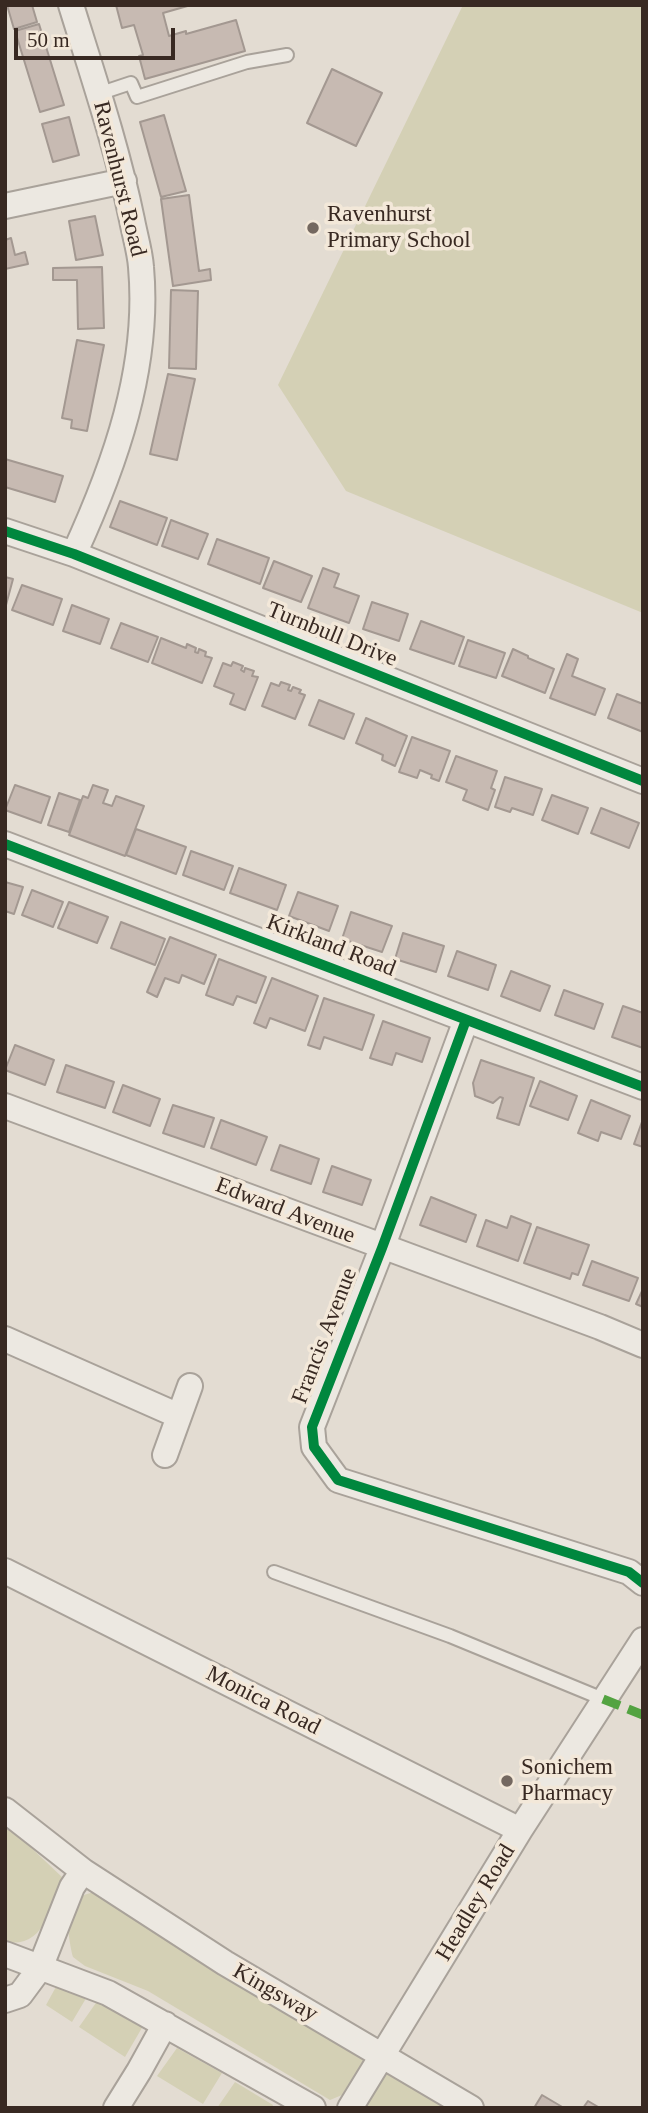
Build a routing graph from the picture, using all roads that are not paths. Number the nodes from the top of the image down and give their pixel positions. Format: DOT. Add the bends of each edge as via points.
graph roads {
  1 [pos="71,5"];
  2 [pos="287,55"];
  3 [pos="98,94"];
  4 [pos="124,181"];
  5 [pos="5,206"];
  6 [pos="5,531"];
  7 [pos="74,554"];
  8 [pos="643,782"];
  9 [pos="5,844"];
  10 [pos="466,1020"];
  11 [pos="643,1087"];
  12 [pos="5,1106"];
  13 [pos="382,1248"];
  14 [pos="5,1339"];
  15 [pos="643,1345"];
  16 [pos="190,1386"];
  17 [pos="179,1416"];
  18 [pos="165,1455"];
  19 [pos="5,1571"];
  20 [pos="274,1572"];
  21 [pos="643,1583"];
  22 [pos="643,1640"];
  23 [pos="603,1699"];
  24 [pos="5,1810"];
  25 [pos="520,1830"];
  26 [pos="83,1871"];
  27 [pos="5,1954"];
  28 [pos="40,1968"];
  29 [pos="5,2000"];
  30 [pos="165,2024"];
  31 [pos="383,2055"];
  32 [pos="116,2108"];
  33 [pos="313,2108"];
  34 [pos="350,2108"];
  35 [pos="471,2108"];
  1 -- 3 [label="street, Ravenhurst Road"];
  2 -- 3 [label="lane" via="247,62 137,97 131,83"];
  3 -- 4 [label="street, Ravenhurst Road"];
  4 -- 5 [label="street"];
  4 -- 7 [label="street, Ravenhurst Road" via="141,267 141,339 122,429 100,498"];
  6 -- 7 [label="street, Turnbull Drive"];
  7 -- 8 [label="street, Turnbull Drive"];
  9 -- 10 [label="street, Kirkland Road"];
  10 -- 11 [label="street, Kirkland Road"];
  10 -- 13 [label="street, Francis Avenue"];
  12 -- 13 [label="street, Edward Avenue"];
  13 -- 15 [label="street, Edward Avenue"];
  13 -- 21 [label="street, Francis Avenue" via="312,1427 314,1447 338,1480 629,1573"];
  14 -- 17 [label="street"];
  16 -- 17 [label="street"];
  17 -- 18 [label="street"];
  19 -- 25 [label="street, Monica Road"];
  20 -- 23 [label="lane" via="450,1636"];
  22 -- 23 [label="street"];
  23 -- 25 [label="street, Headley Road"];
  24 -- 26 [label="street, Kingsway"];
  25 -- 31 [label="street, Headley Road"];
  26 -- 28 [label="street" via="72,1886"];
  26 -- 31 [label="street, Kingsway" via="225,1963"];
  27 -- 28 [label="street"];
  28 -- 29 [label="street" via="20,1995"];
  28 -- 30 [label="street" via="108,1993"];
  30 -- 32 [label="street"];
  30 -- 33 [label="street"];
  31 -- 34 [label="street, Headley Road"];
  31 -- 35 [label="street, Kingsway"];
}
